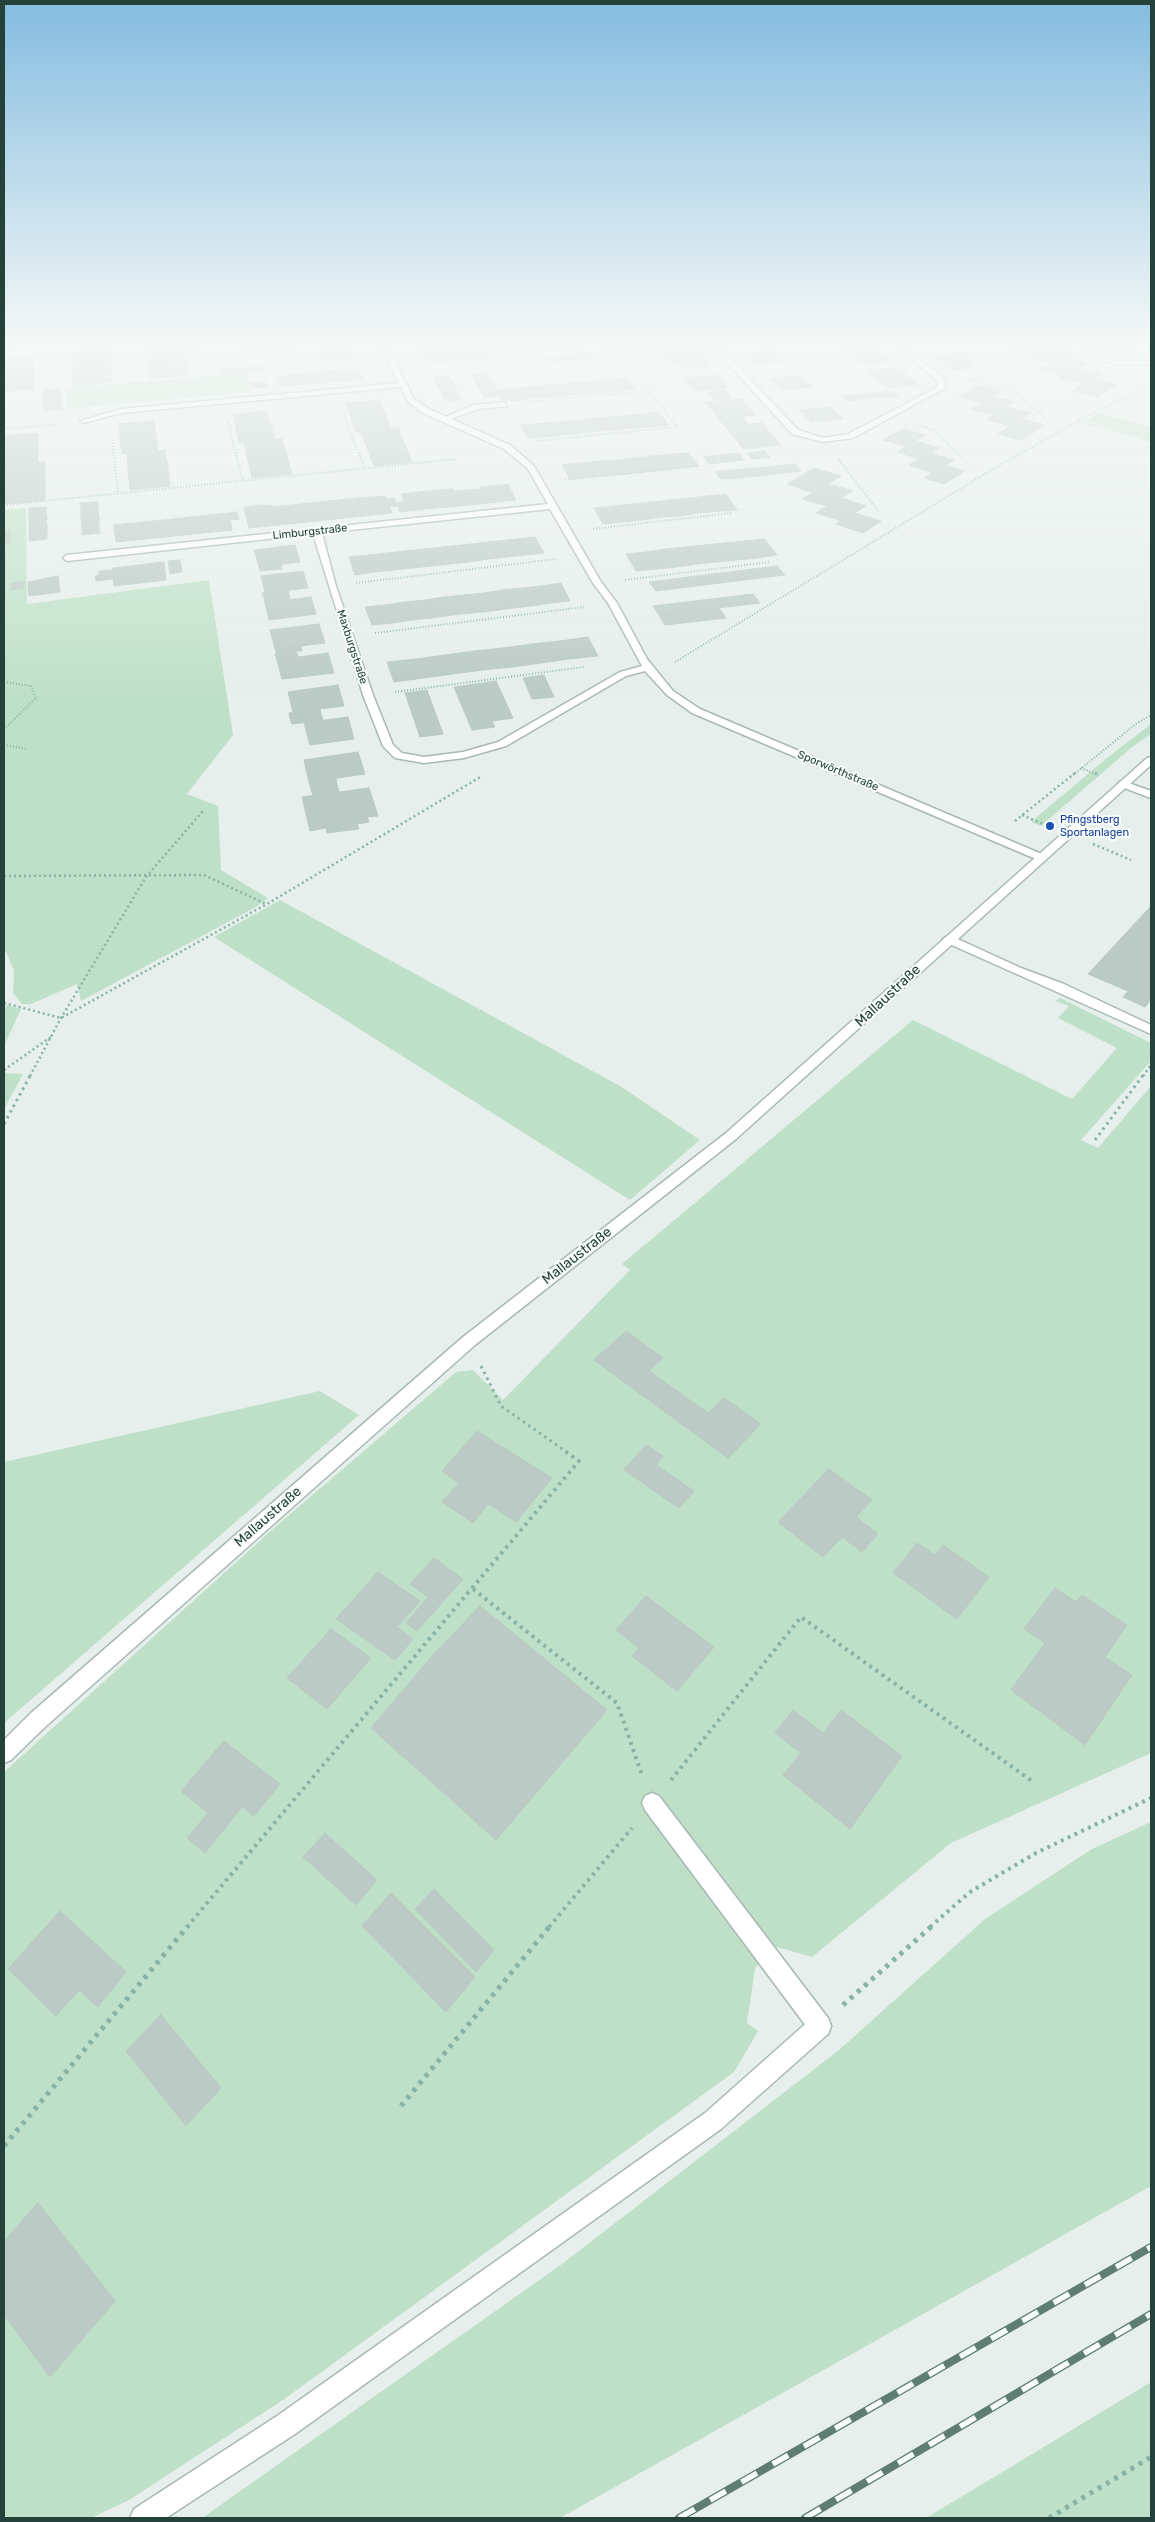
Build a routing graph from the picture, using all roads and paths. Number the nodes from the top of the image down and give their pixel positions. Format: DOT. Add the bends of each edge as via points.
graph roads {
  1 [pos="114,461"];
  2 [pos="238,461"];
  3 [pos="362,461"];
  4 [pos="440,461"];
  5 [pos="523,461"];
  6 [pos="839,461"];
  7 [pos="1008,461"];
  8 [pos="699,466"];
  9 [pos="365,468"];
  10 [pos="243,481"];
  11 [pos="540,483"];
  12 [pos="118,493"];
  13 [pos="4,505"];
  14 [pos="554,506"];
  15 [pos="879,512"];
  16 [pos="730,513"];
  17 [pos="317,532"];
  18 [pos="568,532"];
  19 [pos="581,556"];
  20 [pos="67,558"];
  21 [pos="770,562"];
  22 [pos="597,583"];
  23 [pos="332,586"];
  24 [pos="612,603"];
  25 [pos="348,637"];
  26 [pos="584,667"];
  27 [pos="650,671"];
  28 [pos="4,682"];
  29 [pos="368,695"];
  30 [pos="1151,715"];
  31 [pos="4,728"];
  32 [pos="4,745"];
  33 [pos="27,749"];
  34 [pos="1151,760"];
  35 [pos="490,772"];
  36 [pos="1123,784"];
  37 [pos="1151,795"];
  38 [pos="202,811"];
  39 [pos="995,837"];
  40 [pos="1040,857"];
  41 [pos="4,876"];
  42 [pos="146,877"];
  43 [pos="267,904"];
  44 [pos="949,939"];
  45 [pos="4,1003"];
  46 [pos="61,1018"];
  47 [pos="1151,1030"];
  48 [pos="52,1036"];
  49 [pos="1151,1065"];
  50 [pos="4,1070"];
  51 [pos="4,1124"];
  52 [pos="1095,1140"];
  53 [pos="468,1341"];
  54 [pos="473,1589"];
  55 [pos="4,1753"];
  56 [pos="1151,1798"];
  57 [pos="652,1803"];
  58 [pos="820,2026"];
  59 [pos="4,2146"];
  60 [pos="1151,2457"];
  61 [pos="143,2518"];
  62 [pos="1049,2518"];
  1 -- 12 [label="path"];
  2 -- 10 [label="path"];
  3 -- 9 [label="path"];
  4 -- 9 [label="path"];
  5 -- 11 [label="street, Sporwörthstraße"];
  6 -- 15 [label="path"];
  7 -- 27 [label="path"];
  8 -- 11 [label="path"];
  9 -- 10 [label="path"];
  10 -- 12 [label="path"];
  11 -- 14 [label="street, Sporwörthstraße"];
  12 -- 13 [label="path"];
  14 -- 17 [label="street, Limburgstraße"];
  14 -- 18 [label="street, Sporwörthstraße"];
  16 -- 18 [label="path"];
  17 -- 20 [label="street, Limburgstraße"];
  17 -- 23 [label="street, Maxburgstraße"];
  18 -- 19 [label="street, Sporwörthstraße"];
  19 -- 22 [label="street, Sporwörthstraße"];
  19 -- 23 [label="path"];
  21 -- 22 [label="path"];
  22 -- 24 [label="street, Sporwörthstraße"];
  23 -- 25 [label="street, Maxburgstraße"];
  24 -- 25 [label="path"];
  24 -- 27 [label="street, Sporwörthstraße"];
  25 -- 29 [label="street, Maxburgstraße"];
  26 -- 29 [label="path"];
  27 -- 29 [label="street, Maxburgstraße" via="623,674 502,744 464,755 424,760 399,756 388,746"];
  27 -- 39 [label="street, Sporwörthstraße" via="670,693 696,710"];
  28 -- 31 [label="path" via="31,686 36,698"];
  30 -- 39 [label="path"];
  32 -- 33 [label="path"];
  34 -- 36 [label="street, Mallaustraße"];
  35 -- 43 [label="path"];
  36 -- 37 [label="street"];
  36 -- 40 [label="street, Mallaustraße"];
  38 -- 42 [label="path"];
  39 -- 40 [label="street, Sporwörthstraße"];
  40 -- 44 [label="street, Mallaustraße"];
  41 -- 42 [label="path"];
  42 -- 43 [label="path" via="204,875"];
  42 -- 46 [label="path"];
  43 -- 46 [label="path"];
  44 -- 47 [label="street"];
  44 -- 53 [label="street, Mallaustraße" via="880,1005 731,1136"];
  45 -- 46 [label="path"];
  46 -- 48 [label="path"];
  48 -- 50 [label="path"];
  48 -- 51 [label="path"];
  49 -- 52 [label="path"];
  53 -- 54 [label="path" via="501,1406 579,1461"];
  53 -- 55 [label="street, Mallaustraße"];
  54 -- 57 [label="path" via="617,1703"];
  54 -- 59 [label="path"];
  56 -- 58 [label="path" via="1036,1853 970,1892"];
  57 -- 58 [label="street"];
  58 -- 61 [label="street" via="713,2122 286,2425"];
  60 -- 62 [label="path"];
}
